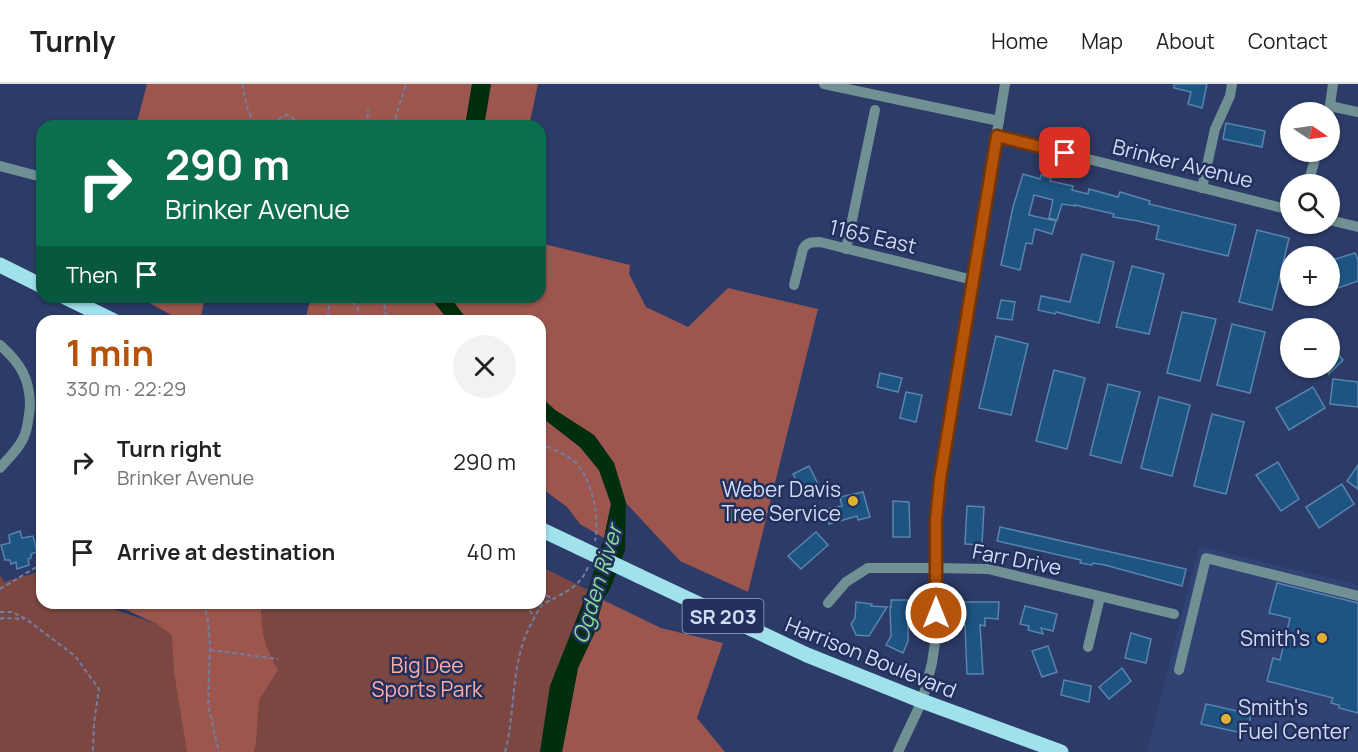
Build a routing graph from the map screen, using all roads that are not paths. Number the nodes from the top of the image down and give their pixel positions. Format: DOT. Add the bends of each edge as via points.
graph roads {
  1 [pos="824,84"];
  2 [pos="1005,84"];
  3 [pos="1232,84"];
  4 [pos="1333,84"];
  5 [pos="1331,102"];
  6 [pos="875,110"];
  7 [pos="1340,110"];
  8 [pos="1358,112"];
  9 [pos="999,121"];
  10 [pos="997,136"];
  11 [pos="0,166"];
  12 [pos="36,175"];
  13 [pos="1202,188"];
  14 [pos="1280,208"];
  15 [pos="1340,223"];
  16 [pos="1358,227"];
  17 [pos="846,249"];
  18 [pos="0,265"];
  19 [pos="973,280"];
  20 [pos="36,283"];
  21 [pos="794,285"];
  22 [pos="77,303"];
  23 [pos="102,315"];
  24 [pos="0,345"];
  25 [pos="0,468"];
  26 [pos="546,532"];
  27 [pos="936,568"];
  28 [pos="1358,596"];
  29 [pos="1100,597"];
  30 [pos="828,603"];
  31 [pos="1174,614"];
  32 [pos="1088,647"];
  33 [pos="1179,670"];
  34 [pos="922,700"];
  35 [pos="898,752"];
  36 [pos="1061,752"];
  1 -- 9 [label="street"];
  2 -- 9 [label="street"];
  3 -- 13 [label="street" via="1215,129"];
  4 -- 5 [label="street"];
  6 -- 17 [label="street"];
  7 -- 8 [label="street"];
  9 -- 10 [label="street"];
  10 -- 13 [label="street, Brinker Avenue"];
  10 -- 19 [label="street"];
  11 -- 12 [label="street"];
  13 -- 14 [label="street, Brinker Avenue"];
  15 -- 16 [label="street"];
  17 -- 19 [label="street, 1165 East"];
  17 -- 21 [label="street, 1165 East" via="820,242 805,245"];
  18 -- 20 [label="main road"];
  19 -- 27 [label="street" via="940,479"];
  22 -- 23 [label="main road"];
  24 -- 25 [label="street" via="25,375 30,392 25,434"];
  26 -- 34 [label="main road, Harrison Boulevard / SR 203, bridge" via="784,645"];
  27 -- 29 [label="street, Farr Drive" via="988,569"];
  27 -- 30 [label="street, Farr Drive" via="868,568 846,582"];
  27 -- 34 [label="street" via="936,636"];
  28 -- 33 [label="street" via="1206,558"];
  29 -- 31 [label="street, Farr Drive"];
  29 -- 32 [label="street"];
  34 -- 35 [label="street"];
  34 -- 36 [label="main road, Harrison Boulevard / SR 203"];
}
